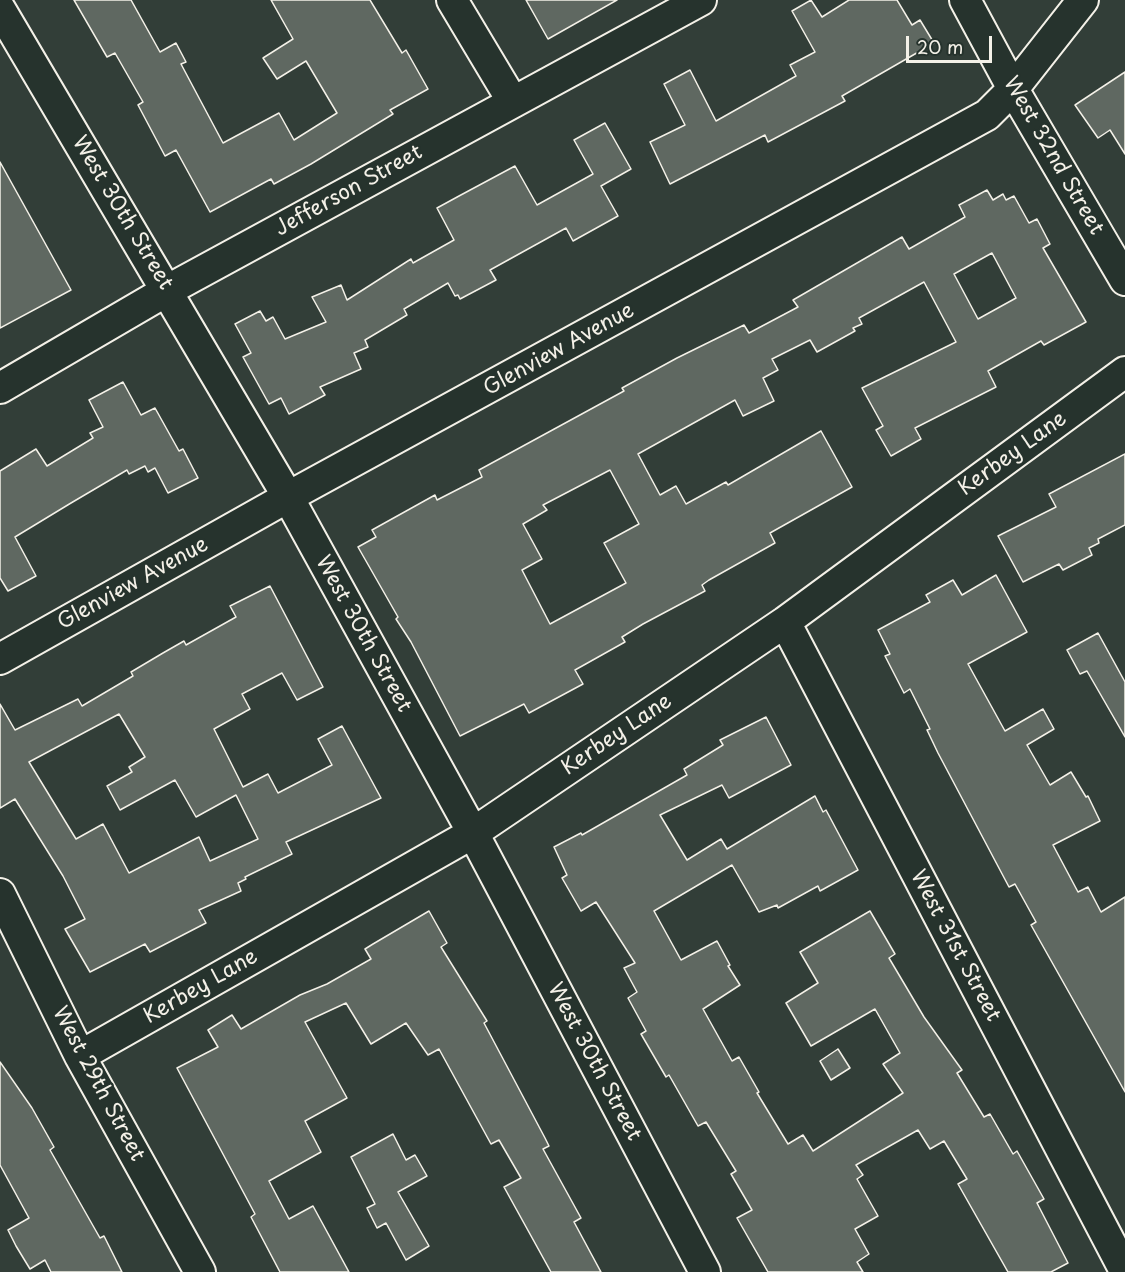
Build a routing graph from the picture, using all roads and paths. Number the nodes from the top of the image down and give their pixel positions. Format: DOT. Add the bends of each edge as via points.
graph roads {
  1 [pos="452,0"];
  2 [pos="701,0"];
  3 [pos="965,0"];
  4 [pos="1083,0"];
  5 [pos="0,9"];
  6 [pos="1013,89"];
  7 [pos="513,102"];
  8 [pos="1125,280"];
  9 [pos="168,290"];
  10 [pos="1125,372"];
  11 [pos="0,388"];
  12 [pos="288,498"];
  13 [pos="785,621"];
  14 [pos="0,659"];
  15 [pos="473,833"];
  16 [pos="0,894"];
  17 [pos="80,1056"];
  18 [pos="1125,1271"];
  19 [pos="200,1272"];
  20 [pos="705,1272"];
  1 -- 7 [label="street"];
  2 -- 7 [label="street, Jefferson Street"];
  3 -- 6 [label="street, West 32nd Street"];
  4 -- 6 [label="street, Glenview Avenue"];
  5 -- 9 [label="street, West 30th Street"];
  6 -- 8 [label="street, West 32nd Street"];
  6 -- 12 [label="street, Glenview Avenue" via="987,115"];
  7 -- 9 [label="street, Jefferson Street"];
  9 -- 11 [label="street, Jefferson Street"];
  9 -- 12 [label="street, West 30th Street"];
  10 -- 13 [label="street, Kerbey Lane"];
  12 -- 14 [label="street, Glenview Avenue"];
  12 -- 15 [label="street, West 30th Street"];
  13 -- 15 [label="street, Kerbey Lane"];
  13 -- 18 [label="street, West 31st Street"];
  15 -- 17 [label="street, Kerbey Lane"];
  15 -- 20 [label="street, West 30th Street"];
  16 -- 17 [label="street, West 29th Street"];
  17 -- 19 [label="street, West 29th Street"];
}
